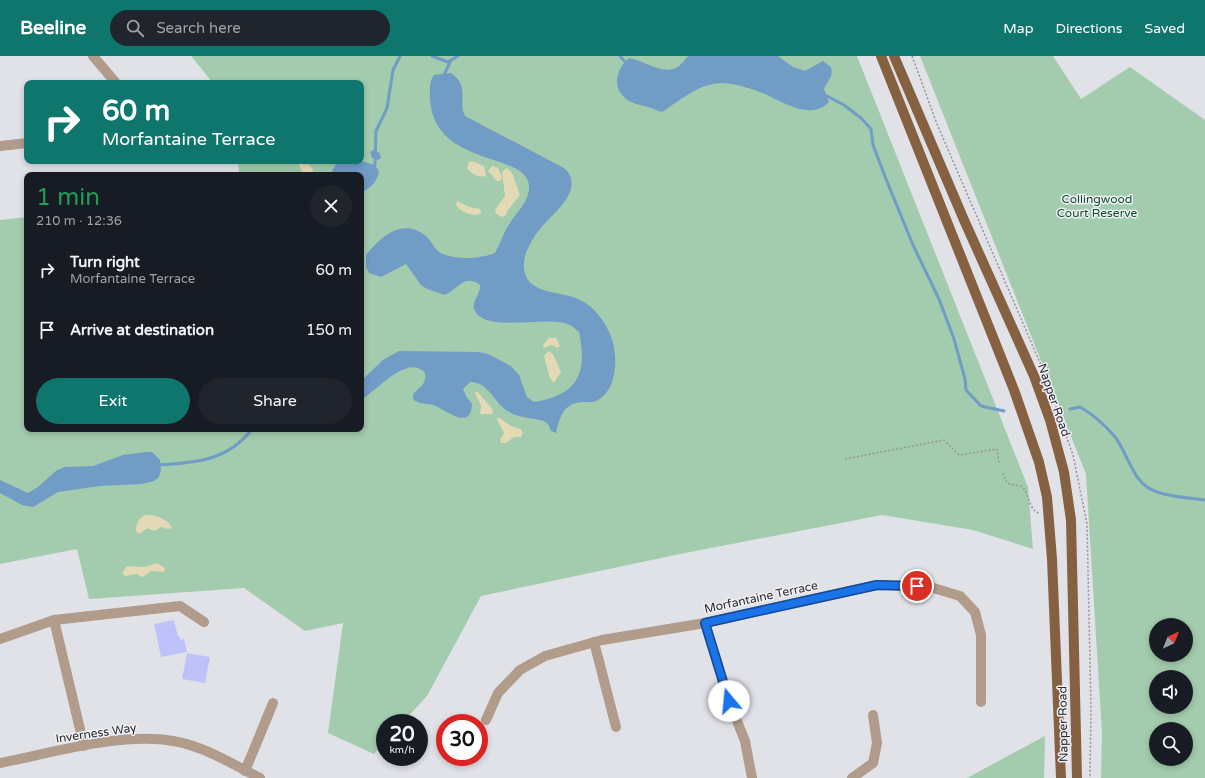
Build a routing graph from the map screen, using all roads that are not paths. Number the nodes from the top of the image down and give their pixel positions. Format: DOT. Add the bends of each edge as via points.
graph roads {
  1 [pos="93,56"];
  2 [pos="881,56"];
  3 [pos="894,56"];
  4 [pos="113,80"];
  5 [pos="24,143"];
  6 [pos="0,146"];
  7 [pos="54,620"];
  8 [pos="204,622"];
  9 [pos="705,623"];
  10 [pos="0,639"];
  11 [pos="594,642"];
  12 [pos="980,702"];
  13 [pos="273,703"];
  14 [pos="873,715"];
  15 [pos="488,716"];
  16 [pos="616,727"];
  17 [pos="84,746"];
  18 [pos="0,763"];
  19 [pos="245,771"];
  20 [pos="260,778"];
  21 [pos="752,778"];
  22 [pos="852,778"];
  23 [pos="1061,778"];
  24 [pos="1077,778"];
  1 -- 4 [label="street"];
  2 -- 23 [label="main road, Napper Road" via="1014,390 1039,462 1047,497 1052,559"];
  3 -- 24 [label="main road, Napper Road" via="1042,394 1064,472 1071,520"];
  5 -- 6 [label="street"];
  7 -- 8 [label="street" via="180,606"];
  7 -- 10 [label="street"];
  7 -- 17 [label="street"];
  9 -- 11 [label="street, Morfantaine Terrace"];
  9 -- 12 [label="street, Morfantaine Terrace" via="877,585 930,587 960,596 976,612 981,635"];
  9 -- 21 [label="street" via="729,701 745,740"];
  11 -- 15 [label="street, Morfantaine Terrace" via="544,656 520,670 498,693"];
  11 -- 16 [label="street"];
  13 -- 19 [label="street"];
  14 -- 22 [label="street" via="877,743 873,763"];
  17 -- 18 [label="street, Inverness Way"];
  17 -- 19 [label="street, Inverness Way" via="141,739 173,741 208,752"];
  19 -- 20 [label="street, Inverness Way"];
}
